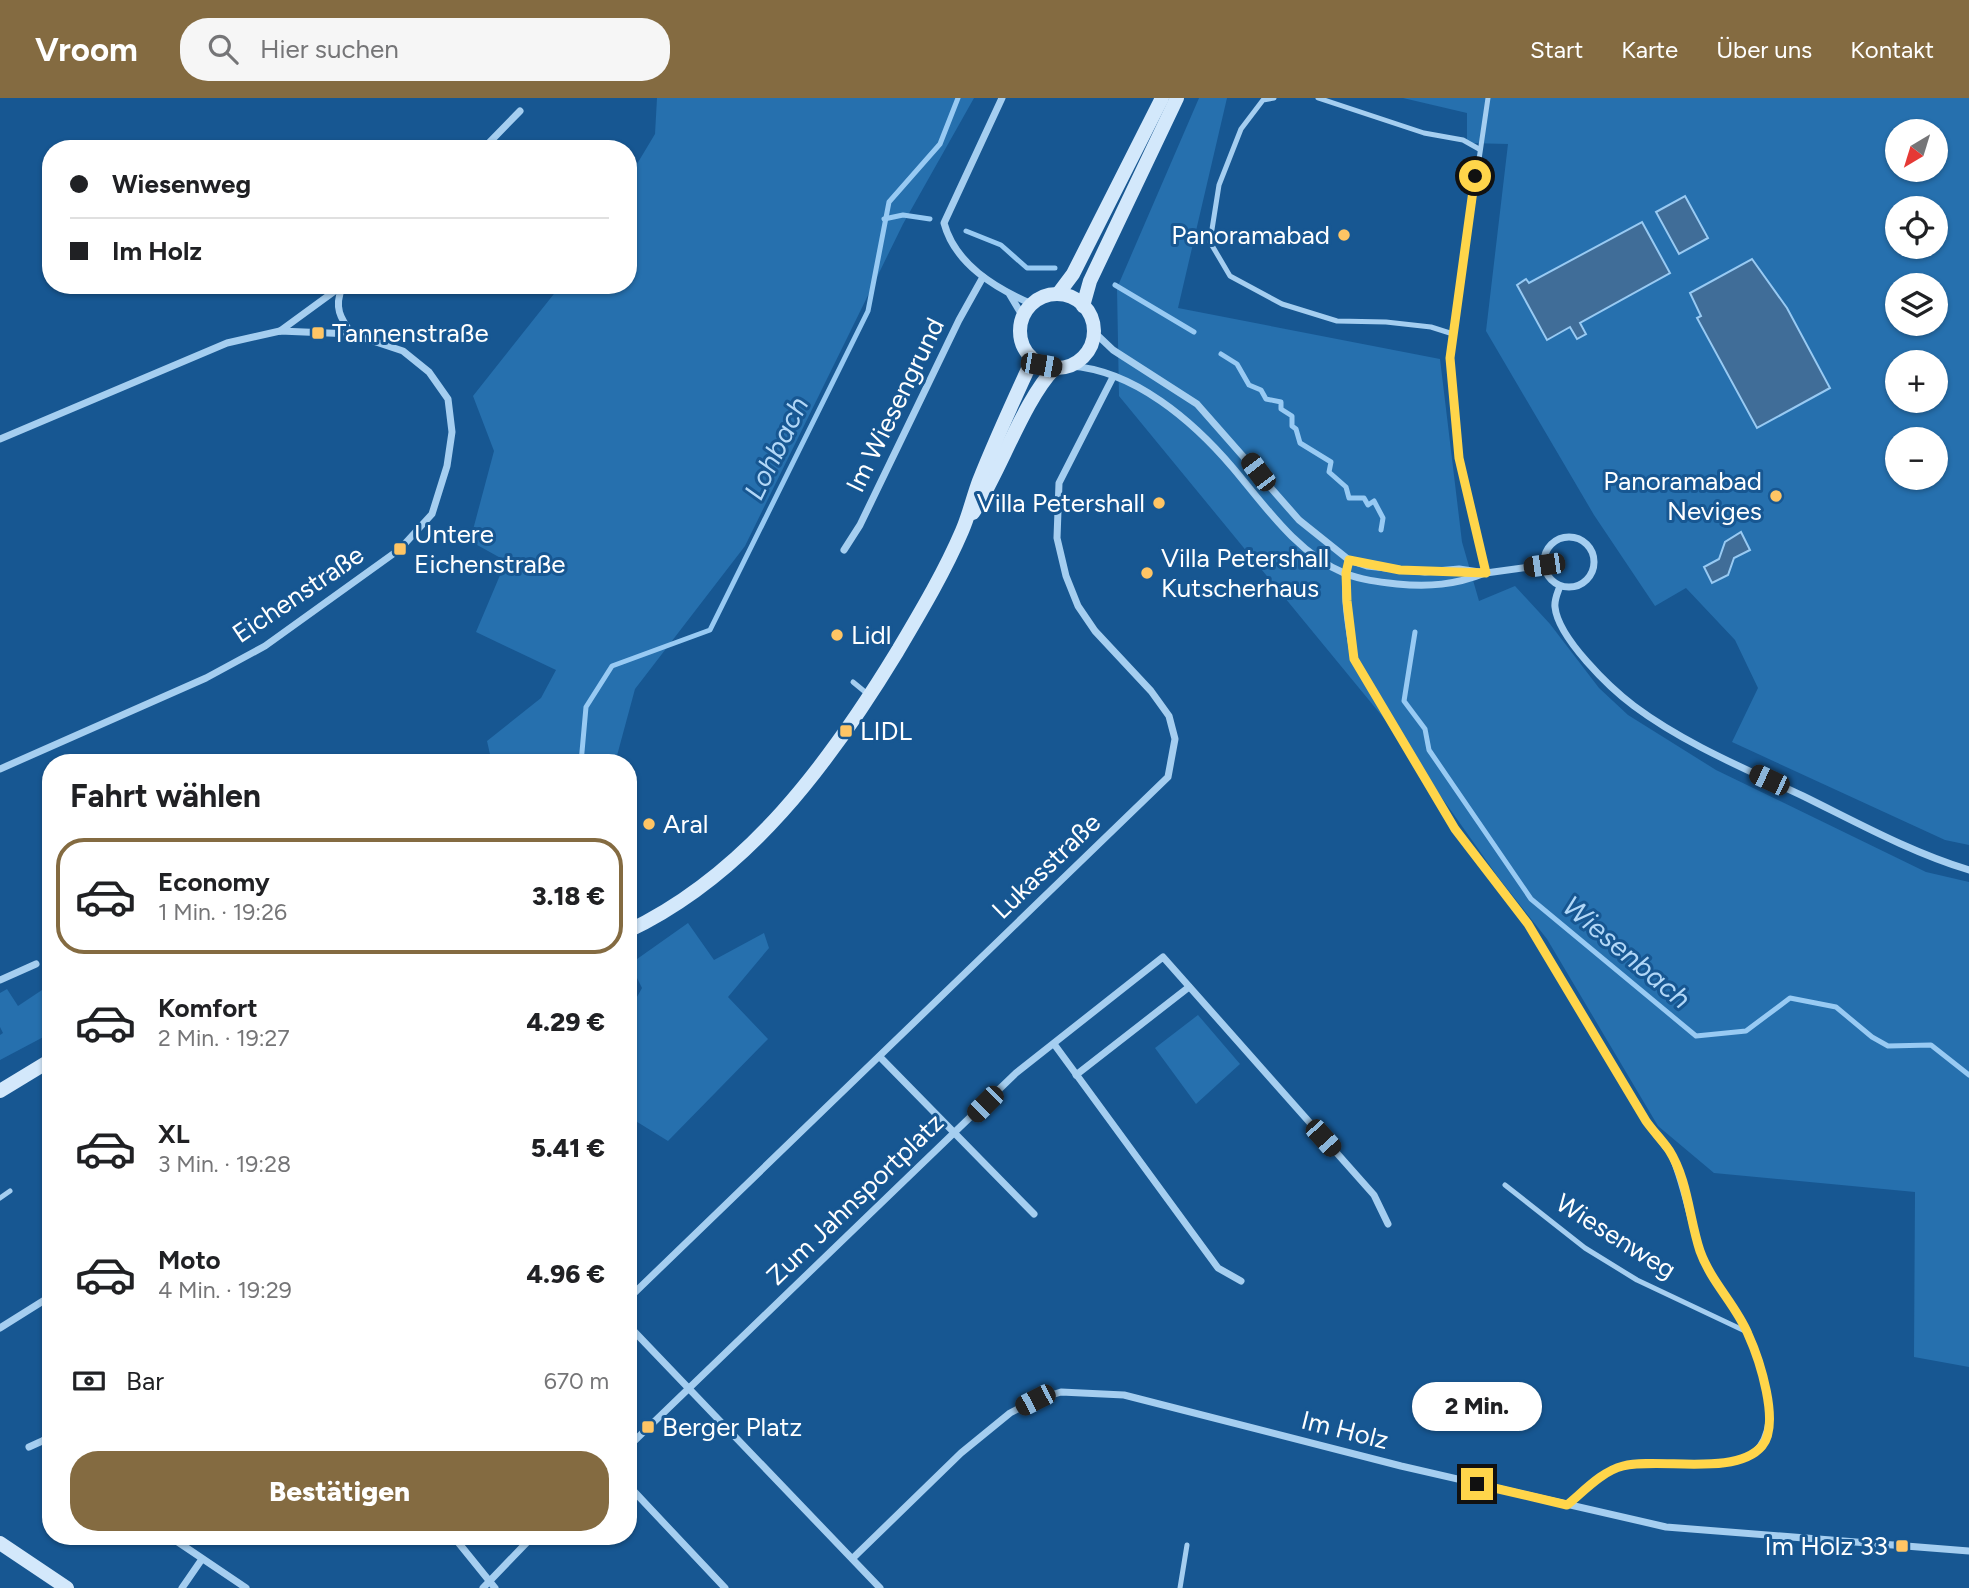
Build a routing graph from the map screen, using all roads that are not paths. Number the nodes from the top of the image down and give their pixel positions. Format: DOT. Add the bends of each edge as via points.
graph roads {
  1 [pos="1002,98"];
  2 [pos="1162,98"];
  3 [pos="1177,98"];
  4 [pos="1274,98"];
  5 [pos="1318,98"];
  6 [pos="1488,98"];
  7 [pos="520,111"];
  8 [pos="492,140"];
  9 [pos="1479,149"];
  10 [pos="984,277"];
  11 [pos="331,294"];
  12 [pos="339,294"];
  13 [pos="1010,294"];
  14 [pos="1058,294"];
  15 [pos="1083,306"];
  16 [pos="1027,309"];
  17 [pos="280,331"];
  18 [pos="1093,331"];
  19 [pos="352,334"];
  20 [pos="1453,334"];
  21 [pos="1030,356"];
  22 [pos="1063,367"];
  23 [pos="1113,377"];
  24 [pos="0,439"];
  25 [pos="963,529"];
  26 [pos="844,551"];
  27 [pos="1349,560"];
  28 [pos="1544,565"];
  29 [pos="1346,573"];
  30 [pos="1486,573"];
  31 [pos="1560,586"];
  32 [pos="853,682"];
  33 [pos="870,696"];
  34 [pos="0,769"];
  35 [pos="1969,870"];
  36 [pos="637,926"];
  37 [pos="36,964"];
  38 [pos="0,979"];
  39 [pos="1189,987"];
  40 [pos="1054,1044"];
  41 [pos="880,1057"];
  42 [pos="42,1065"];
  43 [pos="1076,1075"];
  44 [pos="0,1091"];
  45 [pos="954,1134"];
  46 [pos="1669,1151"];
  47 [pos="1505,1185"];
  48 [pos="10,1191"];
  49 [pos="0,1198"];
  50 [pos="1034,1214"];
  51 [pos="1388,1224"];
  52 [pos="1241,1281"];
  53 [pos="637,1290"];
  54 [pos="42,1302"];
  55 [pos="0,1328"];
  56 [pos="1748,1332"];
  57 [pos="637,1334"];
  58 [pos="688,1387"];
  59 [pos="637,1438"];
  60 [pos="42,1441"];
  61 [pos="29,1447"];
  62 [pos="637,1495"];
  63 [pos="1567,1505"];
  64 [pos="0,1543"];
  65 [pos="182,1545"];
  66 [pos="459,1545"];
  67 [pos="525,1545"];
  68 [pos="1187,1545"];
  69 [pos="1969,1551"];
  70 [pos="853,1558"];
  71 [pos="202,1559"];
  72 [pos="489,1586"];
  73 [pos="67,1588"];
  74 [pos="182,1588"];
  75 [pos="246,1588"];
  76 [pos="725,1588"];
  77 [pos="880,1588"];
  78 [pos="1180,1588"];
  1 -- 10 [label="street" via="944,223 958,253"];
  2 -- 14 [label="main road" via="1073,274"];
  3 -- 15 [label="main road" via="1090,281"];
  4 -- 20 [label="lane" via="1263,100 1241,129 1219,186 1210,242 1230,276 1282,304 1337,321 1431,327"];
  5 -- 9 [label="lane" via="1424,133 1463,140"];
  6 -- 9 [label="lane"];
  7 -- 8 [label="street"];
  9 -- 20 [label="lane"];
  10 -- 13 [label="street"];
  10 -- 26 [label="street, Im Wiesengrund"];
  11 -- 17 [label="street"];
  12 -- 19 [label="street" via="336,301 341,319"];
  13 -- 16 [label="street"];
  13 -- 16 [label="street"];
  14 -- 15 [label="main road"];
  14 -- 16 [label="main road" via="1043,296"];
  15 -- 18 [label="main road" via="1092,318"];
  16 -- 21 [label="main road" via="1021,344"];
  17 -- 19 [label="street, Eichenstraße"];
  17 -- 24 [label="street, Eichenstraße" via="227,343"];
  18 -- 22 [label="main road" via="1090,346"];
  18 -- 27 [label="street" via="1113,350 1197,404 1299,520"];
  19 -- 34 [label="street, Eichenstraße" via="403,351 429,372 448,399 452,432 447,466 432,514 417,533 265,646 206,678"];
  20 -- 30 [label="lane" via="1450,358 1459,458"];
  21 -- 22 [label="main road" via="1041,365"];
  21 -- 25 [label="main road"];
  22 -- 23 [label="street" via="1088,367"];
  22 -- 25 [label="main road" via="1038,391 990,488"];
  23 -- 29 [label="street" via="1187,420 1289,533 1324,562"];
  23 -- 41 [label="street, Lukasstraße" via="1059,483 1057,538 1078,606 1169,716 1175,739 1168,776"];
  25 -- 33 [label="main road"];
  27 -- 29 [label="street, Wiesenweg"];
  27 -- 30 [label="street" via="1400,570"];
  28 -- 30 [label="street"];
  28 -- 31 [label="street"];
  28 -- 31 [label="street" via="1549,547 1557,540 1566,537 1585,542 1594,559 1589,578 1572,587"];
  29 -- 30 [label="street" via="1425,587 1460,583"];
  29 -- 46 [label="street, Wiesenweg" via="1349,628 1360,670 1455,829 1528,924 1639,1110"];
  31 -- 35 [label="street" via="1555,606 1560,623 1580,653 1633,706 1681,736 1882,836"];
  32 -- 33 [label="lane"];
  33 -- 36 [label="main road" via="821,768 787,808 697,889"];
  37 -- 38 [label="street"];
  39 -- 40 [label="street, Zum Jahnsportplatz" via="1163,957"];
  39 -- 43 [label="street"];
  39 -- 51 [label="street, Zum Jahnsportplatz" via="1374,1195"];
  40 -- 43 [label="street"];
  40 -- 45 [label="street, Zum Jahnsportplatz" via="1016,1073"];
  41 -- 45 [label="street"];
  41 -- 53 [label="street, Lukasstraße"];
  42 -- 44 [label="main road"];
  43 -- 52 [label="street" via="1218,1268"];
  45 -- 50 [label="street"];
  45 -- 58 [label="street, Zum Jahnsportplatz"];
  46 -- 56 [label="lane, Wiesenweg" via="1681,1177 1700,1252"];
  47 -- 56 [label="lane, Wiesenweg" via="1585,1248 1637,1280"];
  48 -- 49 [label="lane"];
  54 -- 55 [label="street"];
  56 -- 63 [label="lane, Wiesenweg" via="1767,1391 1769,1427 1762,1446 1734,1462 1623,1466"];
  57 -- 58 [label="street"];
  58 -- 59 [label="street, Zum Jahnsportplatz"];
  58 -- 70 [label="street"];
  60 -- 61 [label="street"];
  62 -- 76 [label="street"];
  63 -- 69 [label="street, Im Holz" via="1666,1527"];
  63 -- 70 [label="street, Im Holz" via="1124,1395 1061,1392 1010,1413 961,1453"];
  64 -- 73 [label="main road"];
  65 -- 71 [label="street"];
  66 -- 72 [label="street"];
  67 -- 72 [label="street"];
  68 -- 78 [label="lane"];
  70 -- 77 [label="street"];
  71 -- 74 [label="street"];
  71 -- 75 [label="street"];
}
